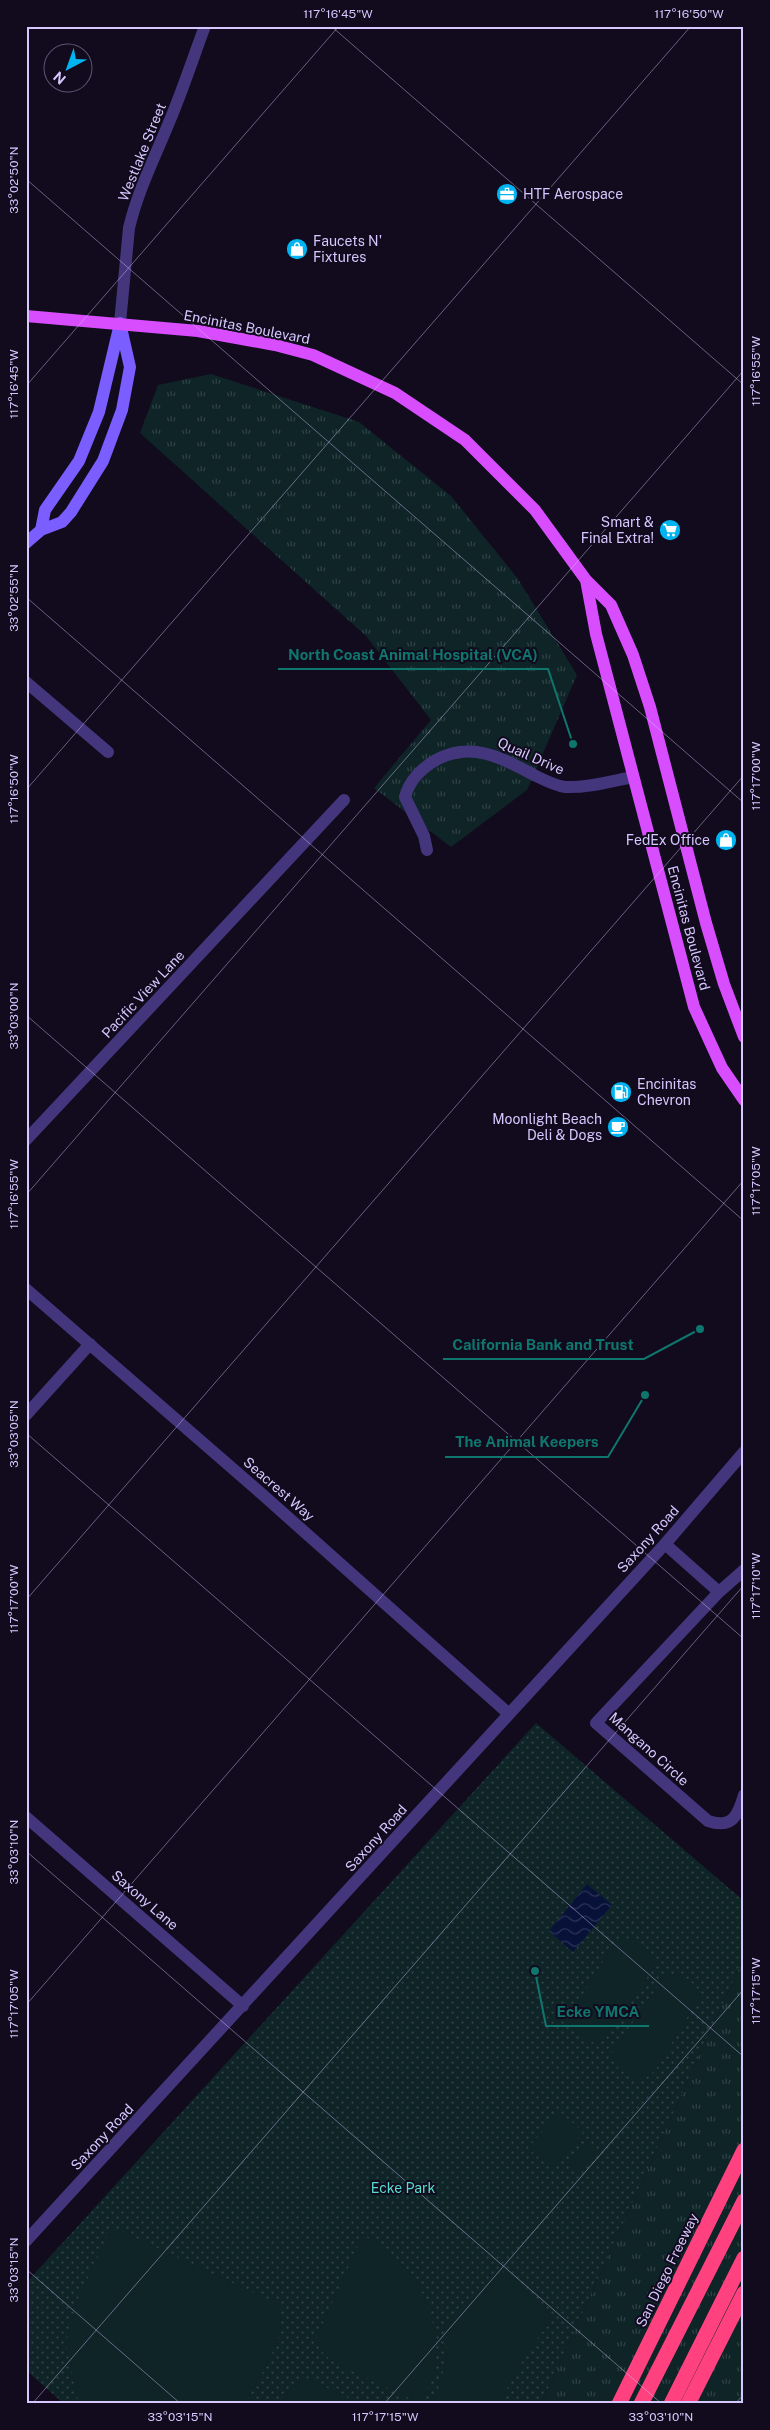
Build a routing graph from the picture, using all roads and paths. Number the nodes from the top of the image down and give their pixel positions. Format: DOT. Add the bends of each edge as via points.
graph roads {
  1 [pos="205,26"];
  2 [pos="26,316"];
  3 [pos="120,323"];
  4 [pos="41,530"];
  5 [pos="26,543"];
  6 [pos="586,580"];
  7 [pos="26,682"];
  8 [pos="108,752"];
  9 [pos="633,777"];
  10 [pos="344,800"];
  11 [pos="428,850"];
  12 [pos="744,1037"];
  13 [pos="744,1100"];
  14 [pos="26,1140"];
  15 [pos="26,1289"];
  16 [pos="90,1344"];
  17 [pos="26,1415"];
  18 [pos="744,1452"];
  19 [pos="665,1544"];
  20 [pos="744,1570"];
  21 [pos="719,1592"];
  22 [pos="509,1714"];
  23 [pos="744,1795"];
  24 [pos="26,1817"];
  25 [pos="243,2006"];
  26 [pos="744,2150"];
  27 [pos="744,2201"];
  28 [pos="26,2242"];
  29 [pos="744,2258"];
  30 [pos="744,2293"];
  31 [pos="619,2404"];
  32 [pos="642,2404"];
  33 [pos="671,2404"];
  34 [pos="688,2404"];
  1 -- 3 [label="street, Westlake Street" via="189,76 142,183 133,213"];
  2 -- 3 [label="main road, Encinitas Boulevard"];
  3 -- 4 [label="main road" via="98,412 79,461 45,510"];
  3 -- 4 [label="main road" via="130,367 122,410 103,461 71,512 62,522"];
  3 -- 6 [label="main road, Encinitas Boulevard" via="198,331 275,345 313,356 395,393 465,440 535,510"];
  4 -- 5 [label="main road"];
  6 -- 9 [label="main road, Encinitas Boulevard" via="596,634"];
  6 -- 12 [label="main road, Encinitas Boulevard" via="611,605 633,655 650,707 706,923"];
  7 -- 8 [label="street"];
  9 -- 11 [label="street, Quail Drive" via="564,787 482,751 466,750 446,755 418,774 405,797"];
  9 -- 13 [label="main road, Encinitas Boulevard" via="694,1007 722,1068"];
  10 -- 14 [label="street, Pacific View Lane"];
  15 -- 16 [label="street, Seacrest Way"];
  16 -- 17 [label="street"];
  16 -- 22 [label="street, Seacrest Way"];
  18 -- 19 [label="street, Saxony Road"];
  19 -- 21 [label="street"];
  19 -- 22 [label="street, Saxony Road"];
  20 -- 21 [label="street, Mangano Circle"];
  21 -- 23 [label="street, Mangano Circle" via="596,1723 708,1821 717,1824 732,1820 739,1812"];
  22 -- 25 [label="street, Saxony Road"];
  24 -- 25 [label="street, Saxony Lane"];
  25 -- 28 [label="street, Saxony Road"];
  26 -- 31 [label="highway, San Diego Freeway"];
  27 -- 32 [label="highway"];
  29 -- 33 [label="highway"];
  30 -- 34 [label="highway"];
}
